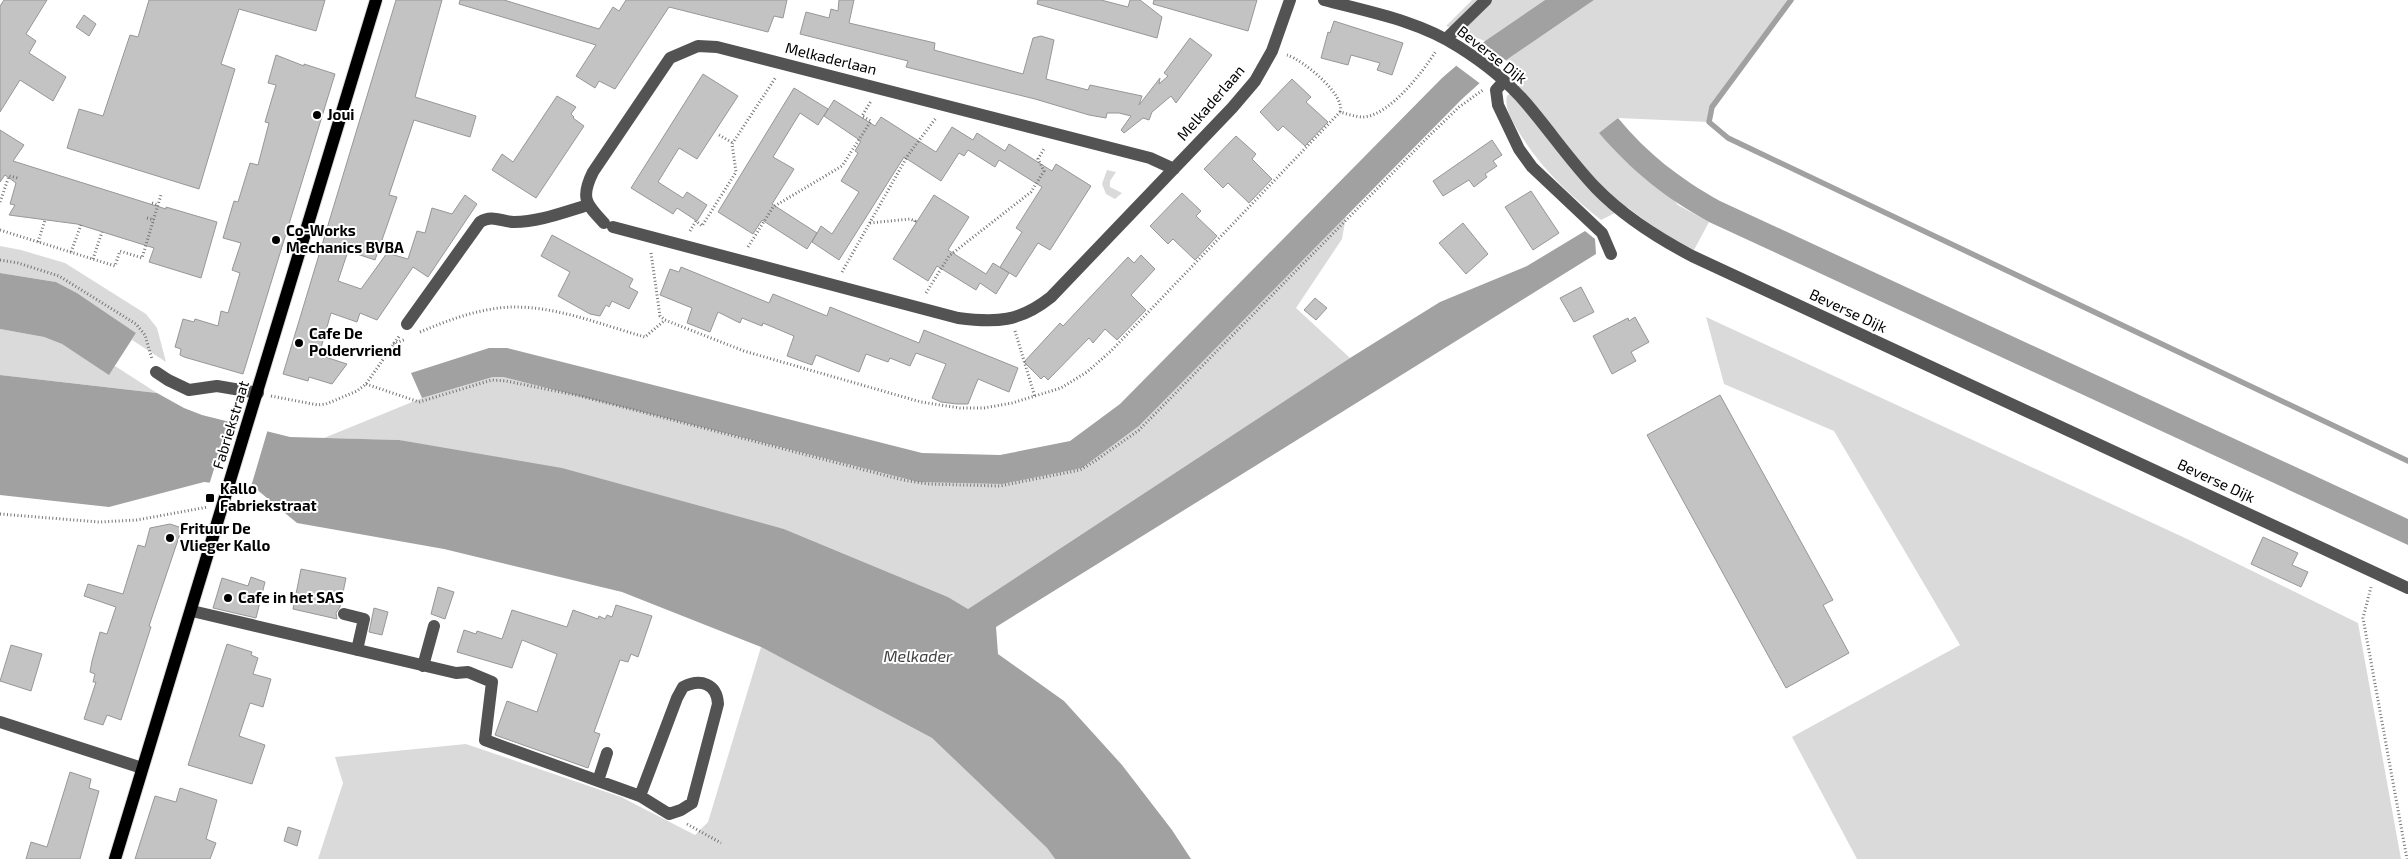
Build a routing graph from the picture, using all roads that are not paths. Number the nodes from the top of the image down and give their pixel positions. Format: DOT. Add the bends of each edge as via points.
graph roads {
  1 [pos="376,0"];
  2 [pos="1290,0"];
  3 [pos="1324,0"];
  4 [pos="1486,0"];
  5 [pos="1444,38"];
  6 [pos="1502,80"];
  7 [pos="1174,169"];
  8 [pos="588,205"];
  9 [pos="1611,254"];
  10 [pos="412,328"];
  11 [pos="156,372"];
  12 [pos="256,398"];
  13 [pos="2408,588"];
  14 [pos="192,611"];
  15 [pos="344,614"];
  16 [pos="434,626"];
  17 [pos="357,650"];
  18 [pos="423,666"];
  19 [pos="0,722"];
  20 [pos="607,753"];
  21 [pos="142,768"];
  22 [pos="598,781"];
  23 [pos="640,796"];
  24 [pos="115,859"];
  1 -- 12 [label="main road, Fabriekstraat"];
  2 -- 7 [label="street, Melkaderlaan" via="1272,51 1255,81"];
  3 -- 5 [label="street, Beverse Dijk" via="1394,18"];
  4 -- 5 [label="street"];
  5 -- 6 [label="street, Beverse Dijk"];
  6 -- 9 [label="street" via="1496,90 1498,105 1519,149 1532,167 1602,233"];
  6 -- 13 [label="street, Beverse Dijk" via="1525,102 1597,189 1674,247"];
  7 -- 8 [label="street, Melkaderlaan" via="1035,310 1012,318 982,321 958,318 648,237 608,225"];
  7 -- 8 [label="street, Melkaderlaan" via="1150,158 717,47 698,46 670,58 656,77 593,172 587,185"];
  8 -- 10 [label="street" via="540,218 513,222 492,218 480,222"];
  11 -- 12 [label="street" via="190,390 217,386"];
  12 -- 14 [label="main road, Fabriekstraat"];
  14 -- 17 [label="street"];
  14 -- 21 [label="main road, Fabriekstraat"];
  15 -- 17 [label="street" via="364,619"];
  16 -- 18 [label="street"];
  17 -- 18 [label="street"];
  18 -- 22 [label="street" via="456,673 468,672 492,682 485,740"];
  19 -- 21 [label="street"];
  20 -- 22 [label="street"];
  21 -- 24 [label="main road, Fabriekstraat"];
  22 -- 23 [label="street"];
  23 -- 23 [label="street" via="669,814 692,803 718,704 718,694 710,685 700,682 683,687 676,698"];
}
